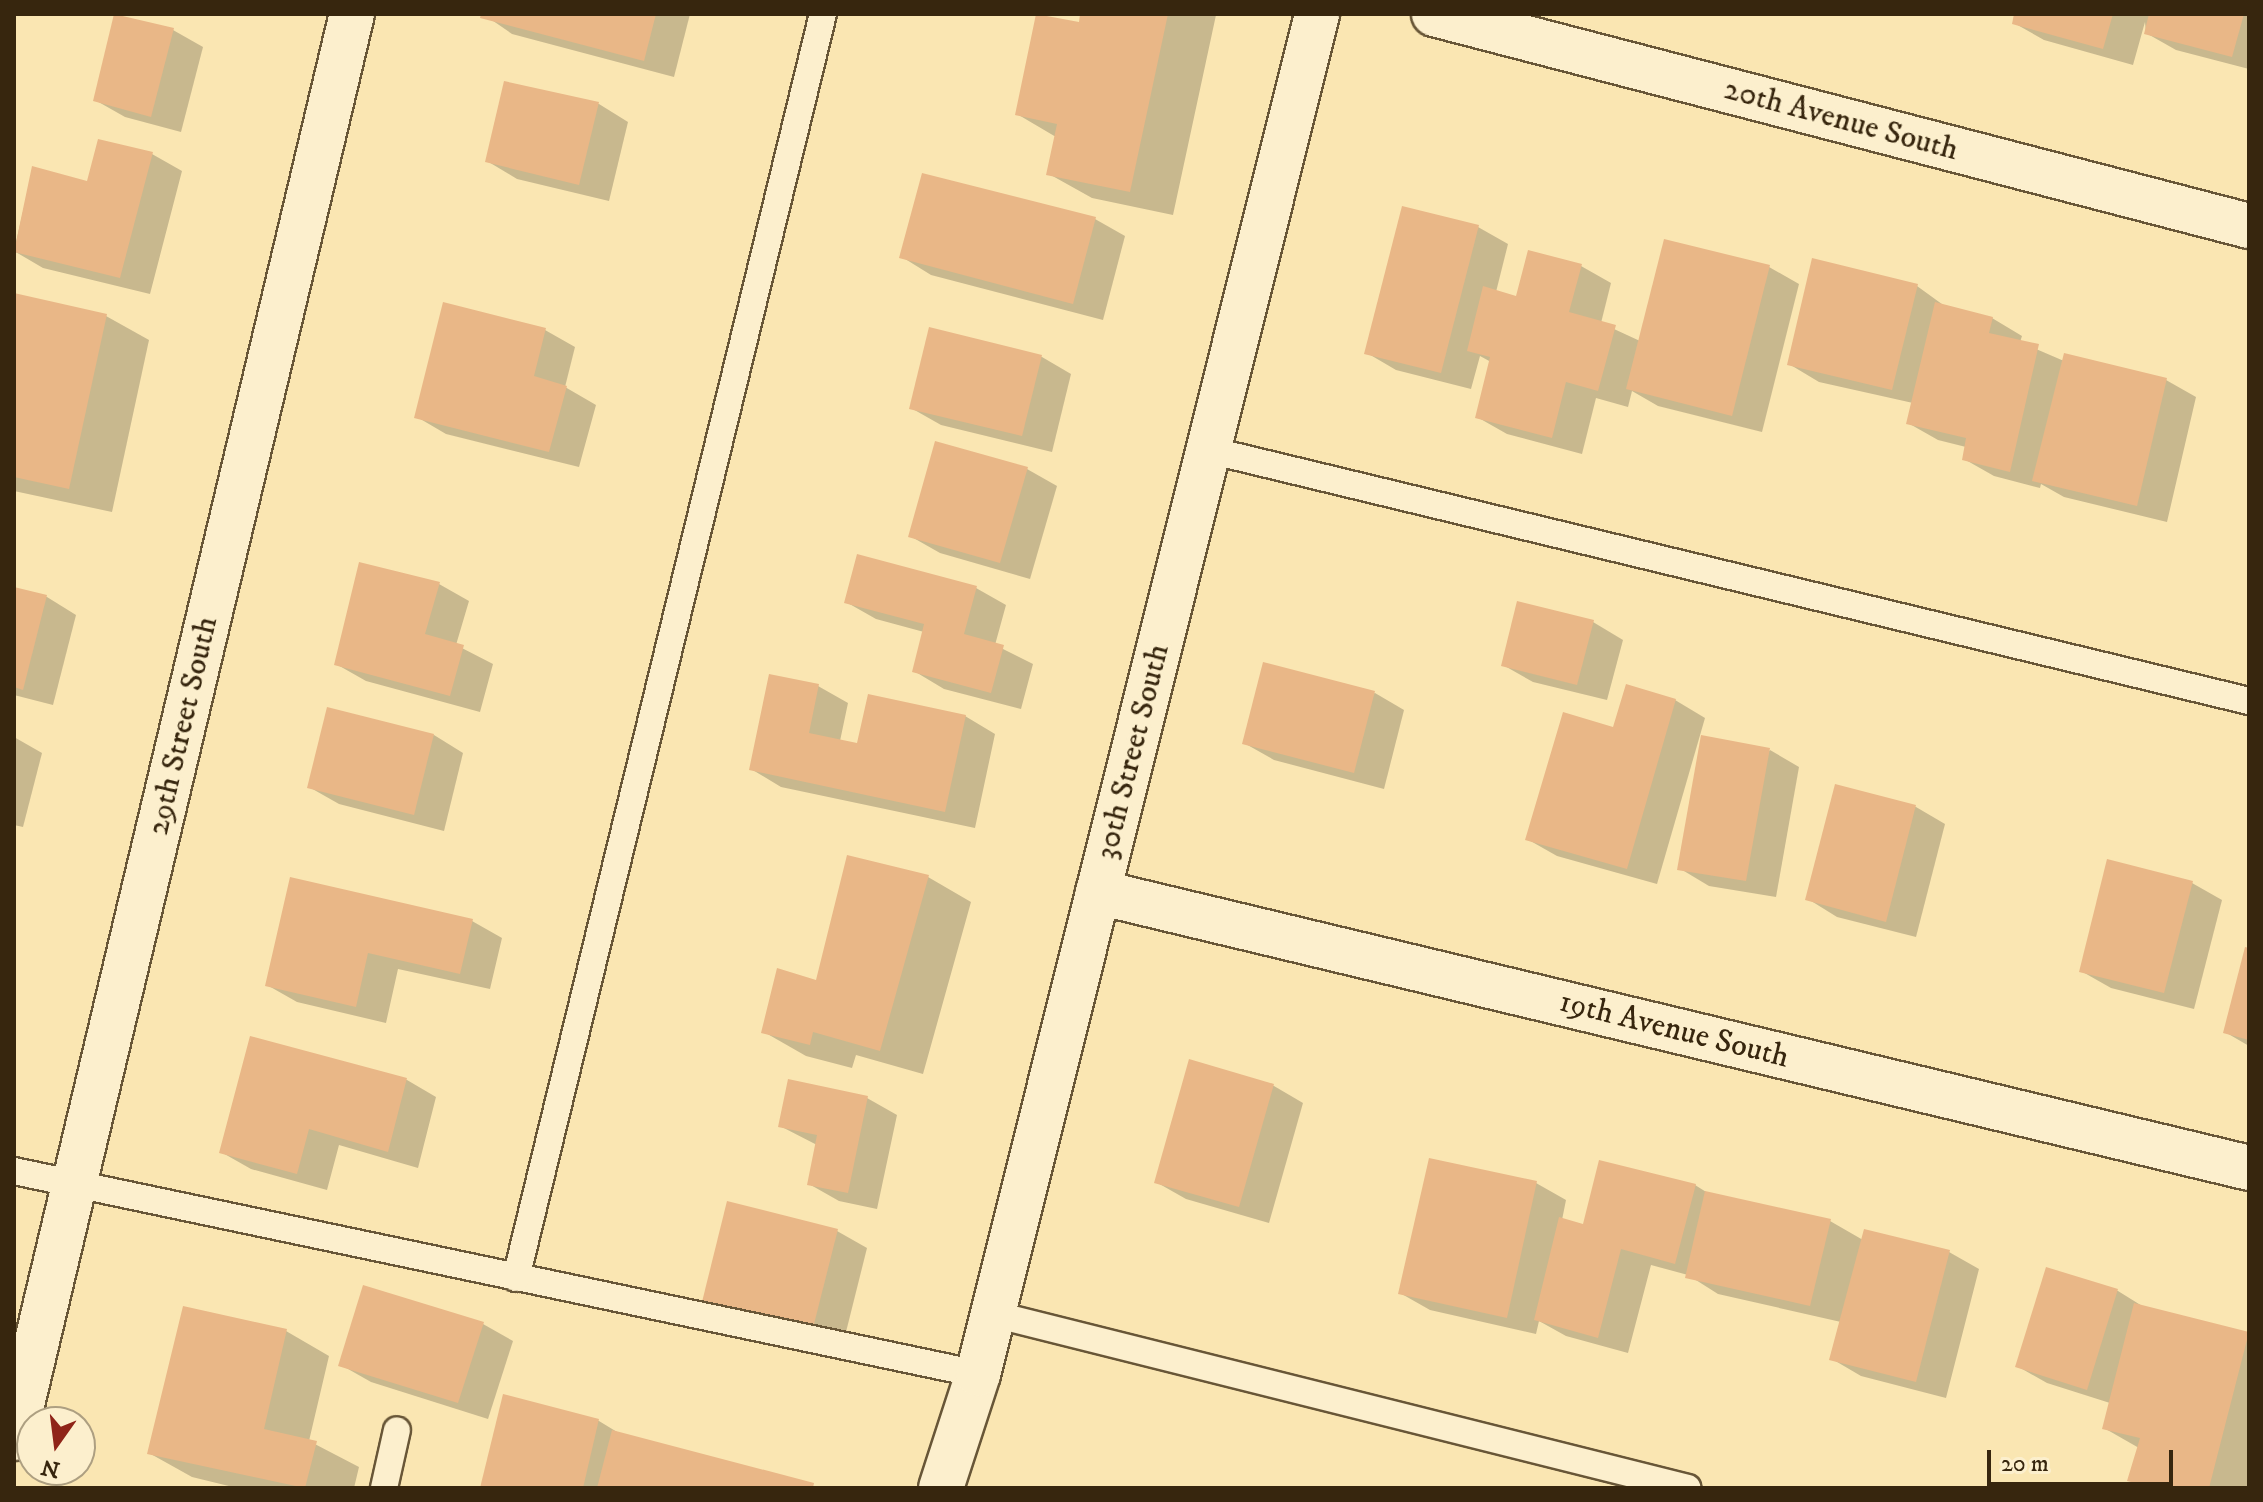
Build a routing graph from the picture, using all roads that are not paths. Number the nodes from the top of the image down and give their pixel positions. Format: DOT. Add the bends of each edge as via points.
graph roads {
  1 [pos="352,14"];
  2 [pos="823,14"];
  3 [pos="1317,14"];
  4 [pos="1434,14"];
  5 [pos="2249,226"];
  6 [pos="1209,450"];
  7 [pos="2249,701"];
  8 [pos="1098,892"];
  9 [pos="2249,1168"];
  10 [pos="14,1171"];
  11 [pos="74,1186"];
  12 [pos="516,1278"];
  13 [pos="993,1314"];
  14 [pos="978,1374"];
  15 [pos="397,1430"];
  16 [pos="14,1438"];
  17 [pos="384,1488"];
  18 [pos="941,1488"];
  19 [pos="1688,1488"];
  1 -- 11 [label="street, 29th Street South"];
  2 -- 12 [label="lane"];
  3 -- 6 [label="street, 30th Street South"];
  4 -- 5 [label="street, 20th Avenue South"];
  6 -- 7 [label="lane"];
  6 -- 8 [label="street, 30th Street South"];
  8 -- 9 [label="street, 19th Avenue South"];
  8 -- 13 [label="street, 30th Street South"];
  10 -- 11 [label="lane"];
  11 -- 12 [label="lane"];
  11 -- 16 [label="street, 29th Street South"];
  12 -- 14 [label="lane"];
  13 -- 14 [label="street, 30th Street South"];
  13 -- 19 [label="lane"];
  14 -- 18 [label="street, 30th Street South"];
  15 -- 17 [label="lane"];
}
